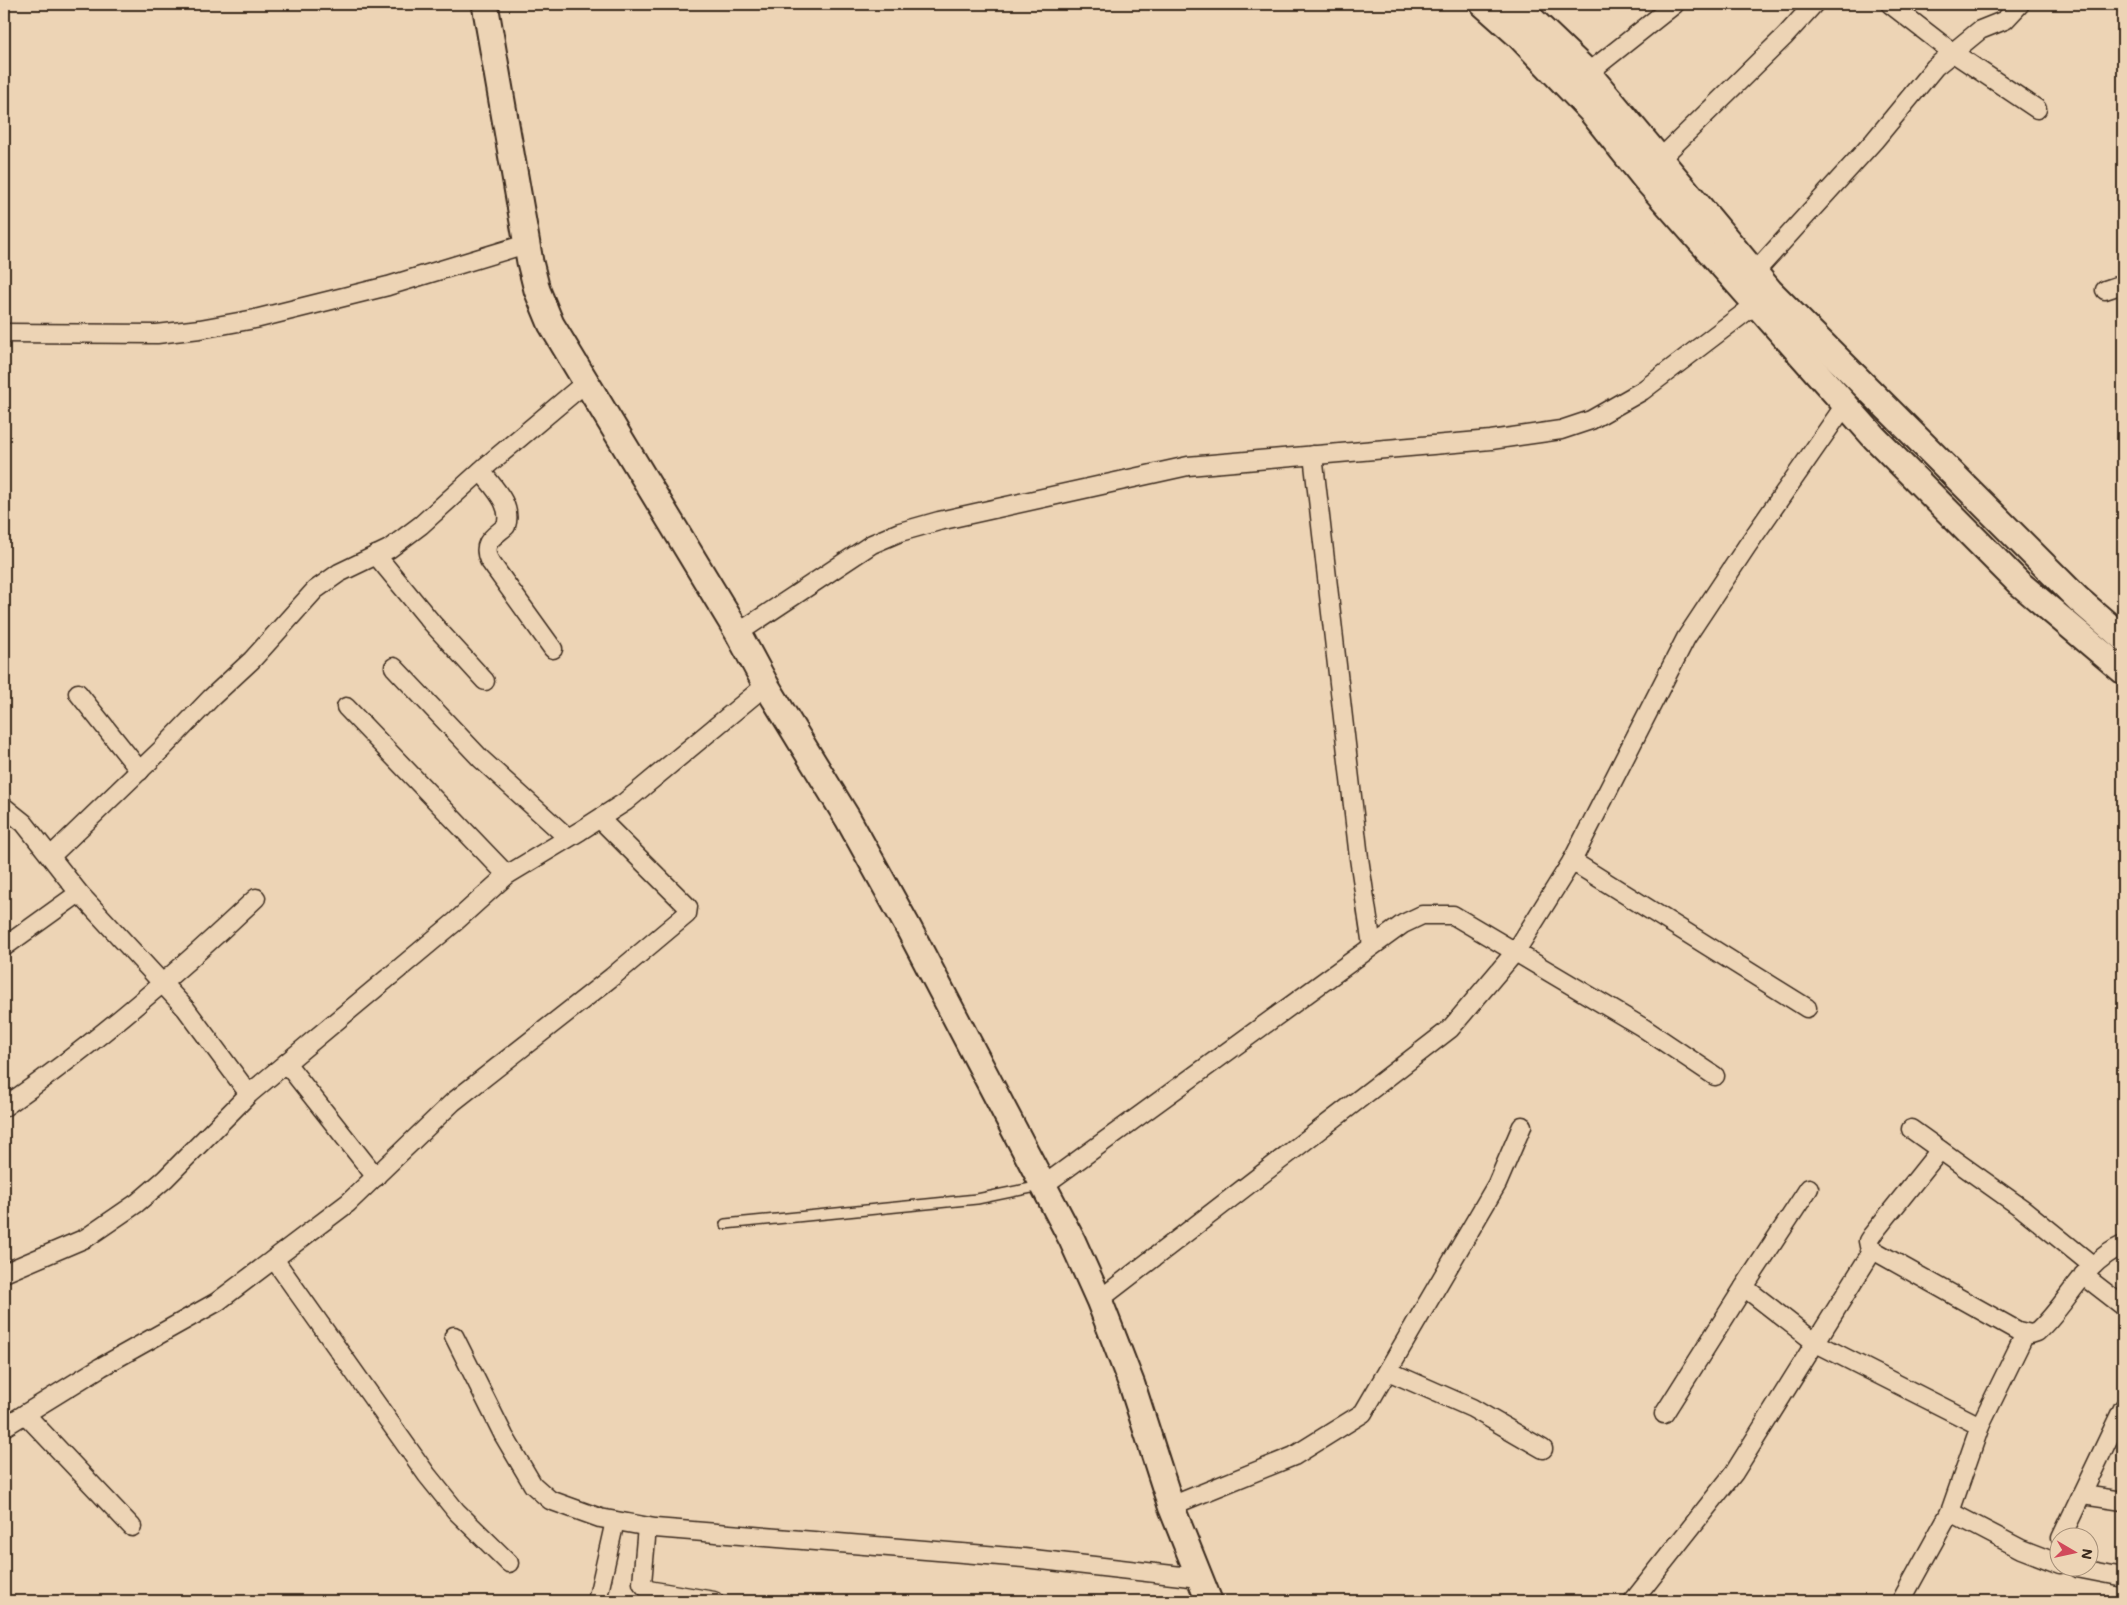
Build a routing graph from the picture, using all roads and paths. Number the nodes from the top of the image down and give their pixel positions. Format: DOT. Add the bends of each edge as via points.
graph roads {
  1 [pos="485,4"];
  2 [pos="1483,4"];
  3 [pos="1516,4"];
  4 [pos="1675,4"];
  5 [pos="1814,4"];
  6 [pos="1890,4"];
  7 [pos="2020,4"];
  8 [pos="1952,52"];
  9 [pos="1588,73"];
  10 [pos="2037,110"];
  11 [pos="1660,159"];
  12 [pos="526,244"];
  13 [pos="1755,272"];
  14 [pos="2123,284"];
  15 [pos="2105,290"];
  16 [pos="1756,304"];
  17 [pos="4,333"];
  18 [pos="585,382"];
  19 [pos="1845,405"];
  20 [pos="1313,455"];
  21 [pos="481,471"];
  22 [pos="376,555"];
  23 [pos="738,633"];
  24 [pos="2123,638"];
  25 [pos="553,649"];
  26 [pos="394,667"];
  27 [pos="2123,671"];
  28 [pos="485,681"];
  29 [pos="766,685"];
  30 [pos="78,693"];
  31 [pos="346,707"];
  32 [pos="140,771"];
  33 [pos="4,807"];
  34 [pos="600,819"];
  35 [pos="568,838"];
  36 [pos="51,856"];
  37 [pos="1572,861"];
  38 [pos="506,876"];
  39 [pos="79,893"];
  40 [pos="256,898"];
  41 [pos="1372,946"];
  42 [pos="4,947"];
  43 [pos="1516,952"];
  44 [pos="162,982"];
  45 [pos="1807,1008"];
  46 [pos="286,1064"];
  47 [pos="1716,1076"];
  48 [pos="249,1094"];
  49 [pos="4,1107"];
  50 [pos="1522,1126"];
  51 [pos="1911,1129"];
  52 [pos="1940,1150"];
  53 [pos="376,1176"];
  54 [pos="1044,1185"];
  55 [pos="1809,1188"];
  56 [pos="725,1224"];
  57 [pos="2123,1245"];
  58 [pos="1873,1250"];
  59 [pos="274,1259"];
  60 [pos="5,1269"];
  61 [pos="2088,1270"];
  62 [pos="1744,1287"];
  63 [pos="1098,1300"];
  64 [pos="2123,1306"];
  65 [pos="2025,1334"];
  66 [pos="454,1336"];
  67 [pos="1816,1343"];
  68 [pos="1388,1371"];
  69 [pos="2123,1408"];
  70 [pos="25,1414"];
  71 [pos="1664,1414"];
  72 [pos="1980,1426"];
  73 [pos="4,1427"];
  74 [pos="1543,1449"];
  75 [pos="2083,1495"];
  76 [pos="2123,1501"];
  77 [pos="1171,1506"];
  78 [pos="1950,1512"];
  79 [pos="615,1521"];
  80 [pos="132,1526"];
  81 [pos="647,1526"];
  82 [pos="2066,1528"];
  83 [pos="2050,1560"];
  84 [pos="509,1563"];
  85 [pos="2100,1572"];
  86 [pos="2123,1577"];
  87 [pos="1198,1578"];
  88 [pos="597,1601"];
  89 [pos="714,1601"];
  90 [pos="1209,1601"];
  91 [pos="1633,1601"];
  92 [pos="1901,1601"];
  1 -- 12 [label="main road"];
  2 -- 16 [label="main road" via="1519,36 1590,110 1646,180"];
  3 -- 9 [label="main road"];
  4 -- 9 [label="street"];
  5 -- 11 [label="street"];
  6 -- 8 [label="street"];
  7 -- 8 [label="street" via="2006,20 1980,30"];
  8 -- 10 [label="street"];
  8 -- 13 [label="street" via="1935,67 1874,141"];
  9 -- 11 [label="main road"];
  11 -- 13 [label="main road"];
  12 -- 17 [label="street" via="388,286 256,319 200,329 157,334"];
  12 -- 18 [label="main road" via="537,290 551,324"];
  13 -- 24 [label="main road" via="1770,291 2078,599"];
  14 -- 15 [label="street"];
  16 -- 19 [label="main road"];
  16 -- 20 [label="street" via="1642,391 1591,420 1544,434"];
  18 -- 21 [label="street"];
  18 -- 23 [label="main road"];
  19 -- 27 [label="main road" via="2019,583"];
  19 -- 37 [label="street" via="1686,638"];
  20 -- 23 [label="street" via="1188,466 900,532 872,544"];
  20 -- 41 [label="street" via="1358,858"];
  21 -- 22 [label="street" via="421,525"];
  21 -- 25 [label="street" via="508,511 506,526 488,543 486,553"];
  22 -- 28 [label="street"];
  22 -- 32 [label="street" via="339,573 316,590 252,660 210,698"];
  23 -- 29 [label="main road"];
  26 -- 35 [label="street" via="481,759"];
  29 -- 34 [label="street"];
  29 -- 54 [label="main road" via="848,819"];
  30 -- 32 [label="street"];
  31 -- 38 [label="street"];
  32 -- 36 [label="street"];
  33 -- 36 [label="street" via="24,823"];
  34 -- 35 [label="street"];
  34 -- 53 [label="street" via="688,907 687,914 453,1102"];
  35 -- 38 [label="street"];
  36 -- 39 [label="street"];
  37 -- 43 [label="street"];
  37 -- 45 [label="street"];
  38 -- 46 [label="street"];
  39 -- 42 [label="street"];
  39 -- 44 [label="street"];
  40 -- 44 [label="street"];
  41 -- 43 [label="street" via="1403,924 1422,915 1438,913 1453,914"];
  41 -- 54 [label="street"];
  43 -- 47 [label="street" via="1642,1027"];
  43 -- 63 [label="street" via="1450,1029"];
  44 -- 48 [label="street"];
  44 -- 49 [label="street" via="56,1072"];
  46 -- 48 [label="street"];
  46 -- 53 [label="street"];
  48 -- 60 [label="street" via="137,1203 86,1238"];
  50 -- 68 [label="street" via="1498,1184"];
  51 -- 52 [label="street"];
  52 -- 58 [label="street" via="1868,1241"];
  52 -- 61 [label="street" via="2023,1209"];
  53 -- 59 [label="street" via="348,1203"];
  54 -- 56 [label="lane" via="977,1199"];
  54 -- 63 [label="main road"];
  55 -- 62 [label="street"];
  57 -- 61 [label="street"];
  58 -- 65 [label="street"];
  58 -- 67 [label="street"];
  59 -- 70 [label="street" via="217,1302"];
  59 -- 84 [label="street" via="427,1475 456,1511"];
  61 -- 64 [label="street"];
  61 -- 65 [label="street" via="2041,1328"];
  62 -- 67 [label="street"];
  62 -- 71 [label="street"];
  63 -- 77 [label="main road" via="1132,1385"];
  65 -- 72 [label="street"];
  66 -- 79 [label="street" via="504,1436 533,1484 550,1500"];
  67 -- 72 [label="street"];
  67 -- 91 [label="street" via="1734,1473"];
  68 -- 74 [label="street" via="1472,1408"];
  68 -- 77 [label="street" via="1362,1414 1294,1456"];
  69 -- 75 [label="street"];
  70 -- 73 [label="street"];
  70 -- 80 [label="street"];
  72 -- 78 [label="street"];
  75 -- 76 [label="street"];
  75 -- 82 [label="street"];
  77 -- 87 [label="main road"];
  78 -- 83 [label="street"];
  78 -- 92 [label="street"];
  79 -- 81 [label="street"];
  79 -- 88 [label="street"];
  81 -- 87 [label="street" via="1024,1558"];
  81 -- 89 [label="street" via="642,1583 648,1590"];
  85 -- 86 [label="street"];
  87 -- 90 [label="main road"];
}
